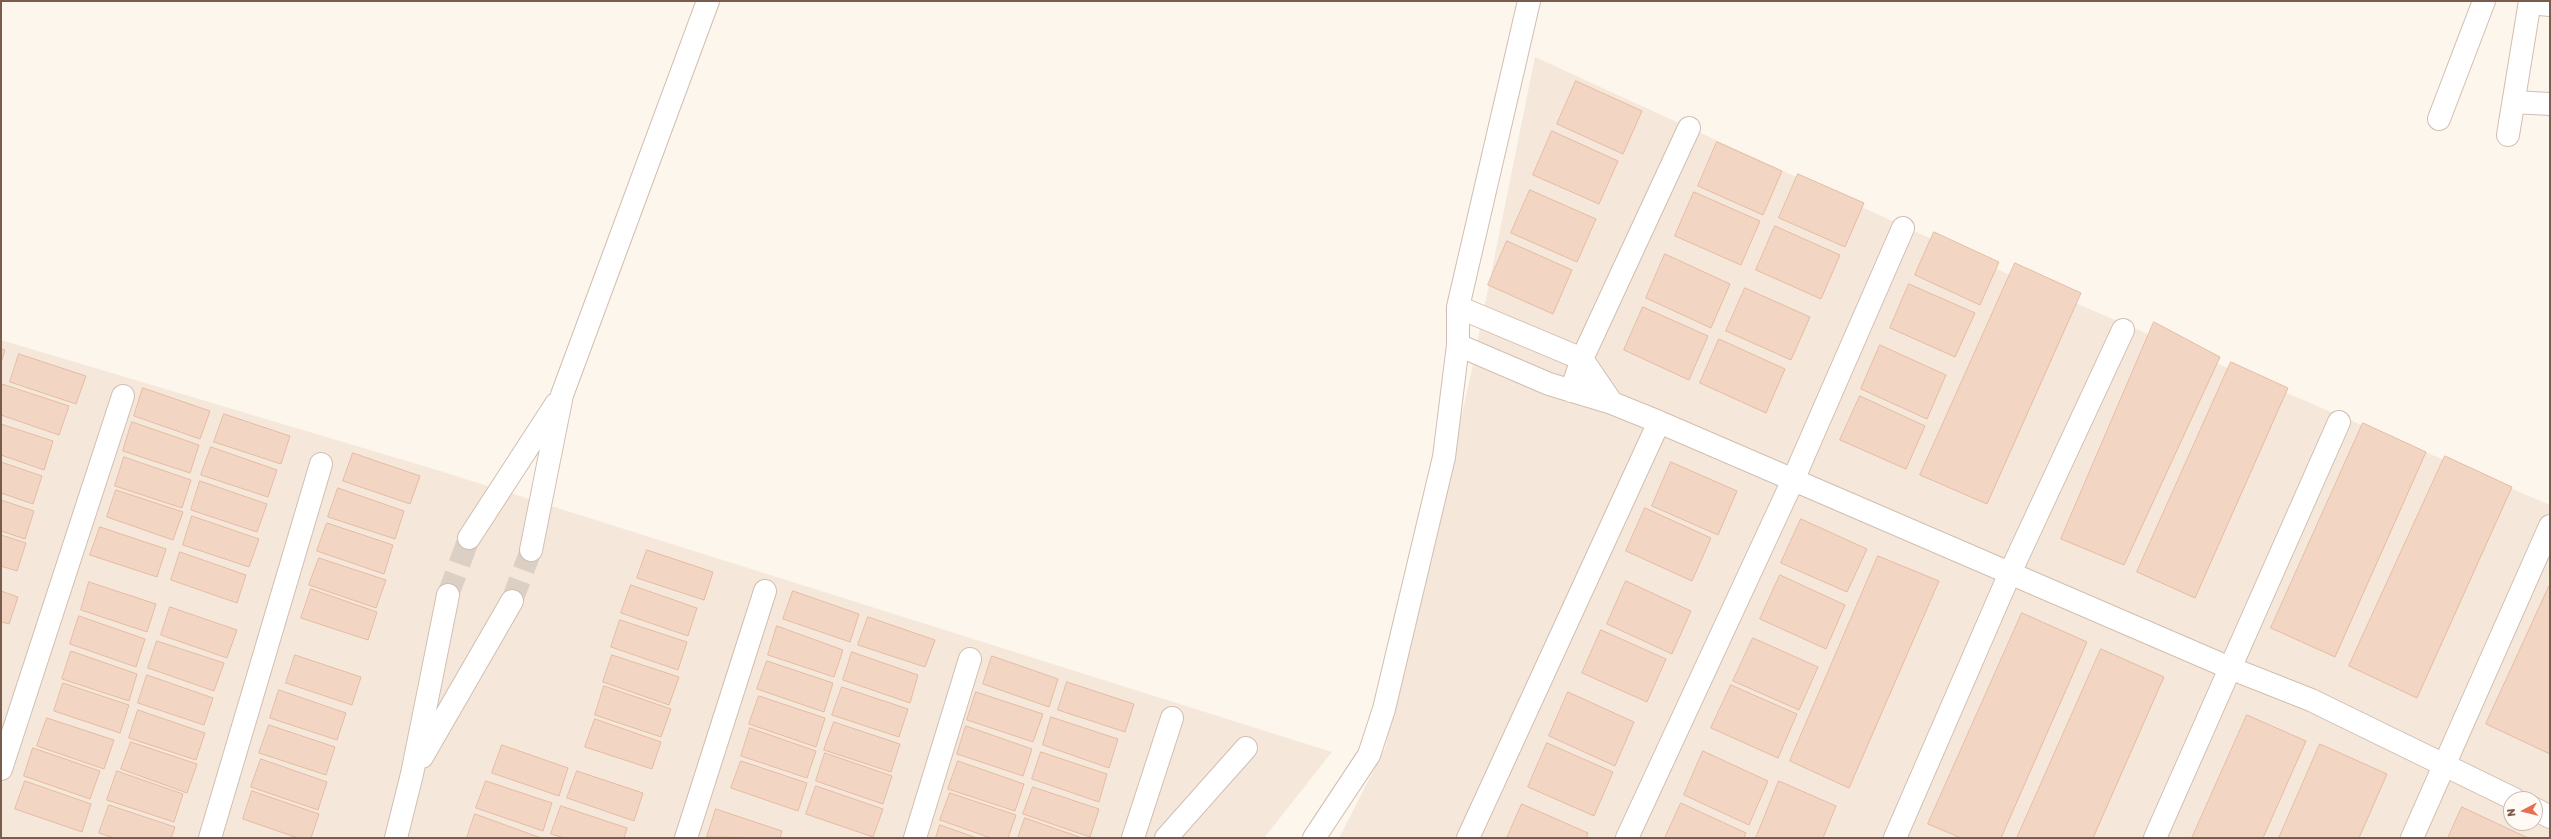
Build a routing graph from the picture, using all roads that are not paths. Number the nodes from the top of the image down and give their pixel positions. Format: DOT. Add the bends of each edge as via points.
graph roads {
  1 [pos="708,1"];
  2 [pos="1529,1"];
  3 [pos="2484,1"];
  4 [pos="2537,3"];
  5 [pos="2514,102"];
  6 [pos="2550,104"];
  7 [pos="2439,119"];
  8 [pos="1689,128"];
  9 [pos="2508,135"];
  10 [pos="1903,228"];
  11 [pos="1458,307"];
  12 [pos="2123,330"];
  13 [pos="1458,345"];
  14 [pos="1582,359"];
  15 [pos="1571,391"];
  16 [pos="562,395"];
  17 [pos="123,396"];
  18 [pos="1612,403"];
  19 [pos="1660,422"];
  20 [pos="2339,422"];
  21 [pos="321,464"];
  22 [pos="1793,480"];
  23 [pos="2550,526"];
  24 [pos="469,538"];
  25 [pos="531,550"];
  26 [pos="2010,573"];
  27 [pos="766,591"];
  28 [pos="448,595"];
  29 [pos="512,601"];
  30 [pos="970,659"];
  31 [pos="2230,668"];
  32 [pos="1172,718"];
  33 [pos="1246,748"];
  34 [pos="2444,765"];
  35 [pos="1,769"];
  36 [pos="412,774"];
  37 [pos="2503,794"];
  38 [pos="210,838"];
  39 [pos="396,838"];
  40 [pos="686,838"];
  41 [pos="915,838"];
  42 [pos="1133,838"];
  43 [pos="1166,838"];
  44 [pos="1314,838"];
  45 [pos="1468,838"];
  46 [pos="1628,838"];
  47 [pos="1895,838"];
  48 [pos="2154,838"];
  49 [pos="2412,838"];
  1 -- 16 [label="street"];
  2 -- 11 [label="street"];
  3 -- 7 [label="street"];
  4 -- 5 [label="street"];
  5 -- 6 [label="street"];
  5 -- 9 [label="street"];
  8 -- 14 [label="street"];
  10 -- 22 [label="street"];
  11 -- 13 [label="street"];
  11 -- 14 [label="street"];
  12 -- 26 [label="street"];
  13 -- 15 [label="street"];
  13 -- 44 [label="street" via="1444,457 1384,709 1369,754"];
  14 -- 15 [label="street"];
  14 -- 18 [label="street"];
  15 -- 18 [label="street"];
  16 -- 24 [label="street"];
  16 -- 25 [label="street"];
  17 -- 35 [label="street"];
  18 -- 19 [label="street"];
  19 -- 22 [label="street"];
  19 -- 45 [label="street"];
  20 -- 31 [label="street"];
  21 -- 38 [label="street"];
  22 -- 26 [label="street"];
  22 -- 46 [label="street"];
  23 -- 34 [label="street"];
  26 -- 31 [label="street"];
  26 -- 47 [label="street"];
  27 -- 40 [label="street"];
  28 -- 36 [label="street"];
  29 -- 36 [label="street"];
  30 -- 41 [label="street"];
  31 -- 34 [label="street" via="2311,700"];
  31 -- 48 [label="street"];
  32 -- 42 [label="street"];
  33 -- 43 [label="street"];
  34 -- 37 [label="street"];
  34 -- 49 [label="street"];
  36 -- 39 [label="street"];
}
